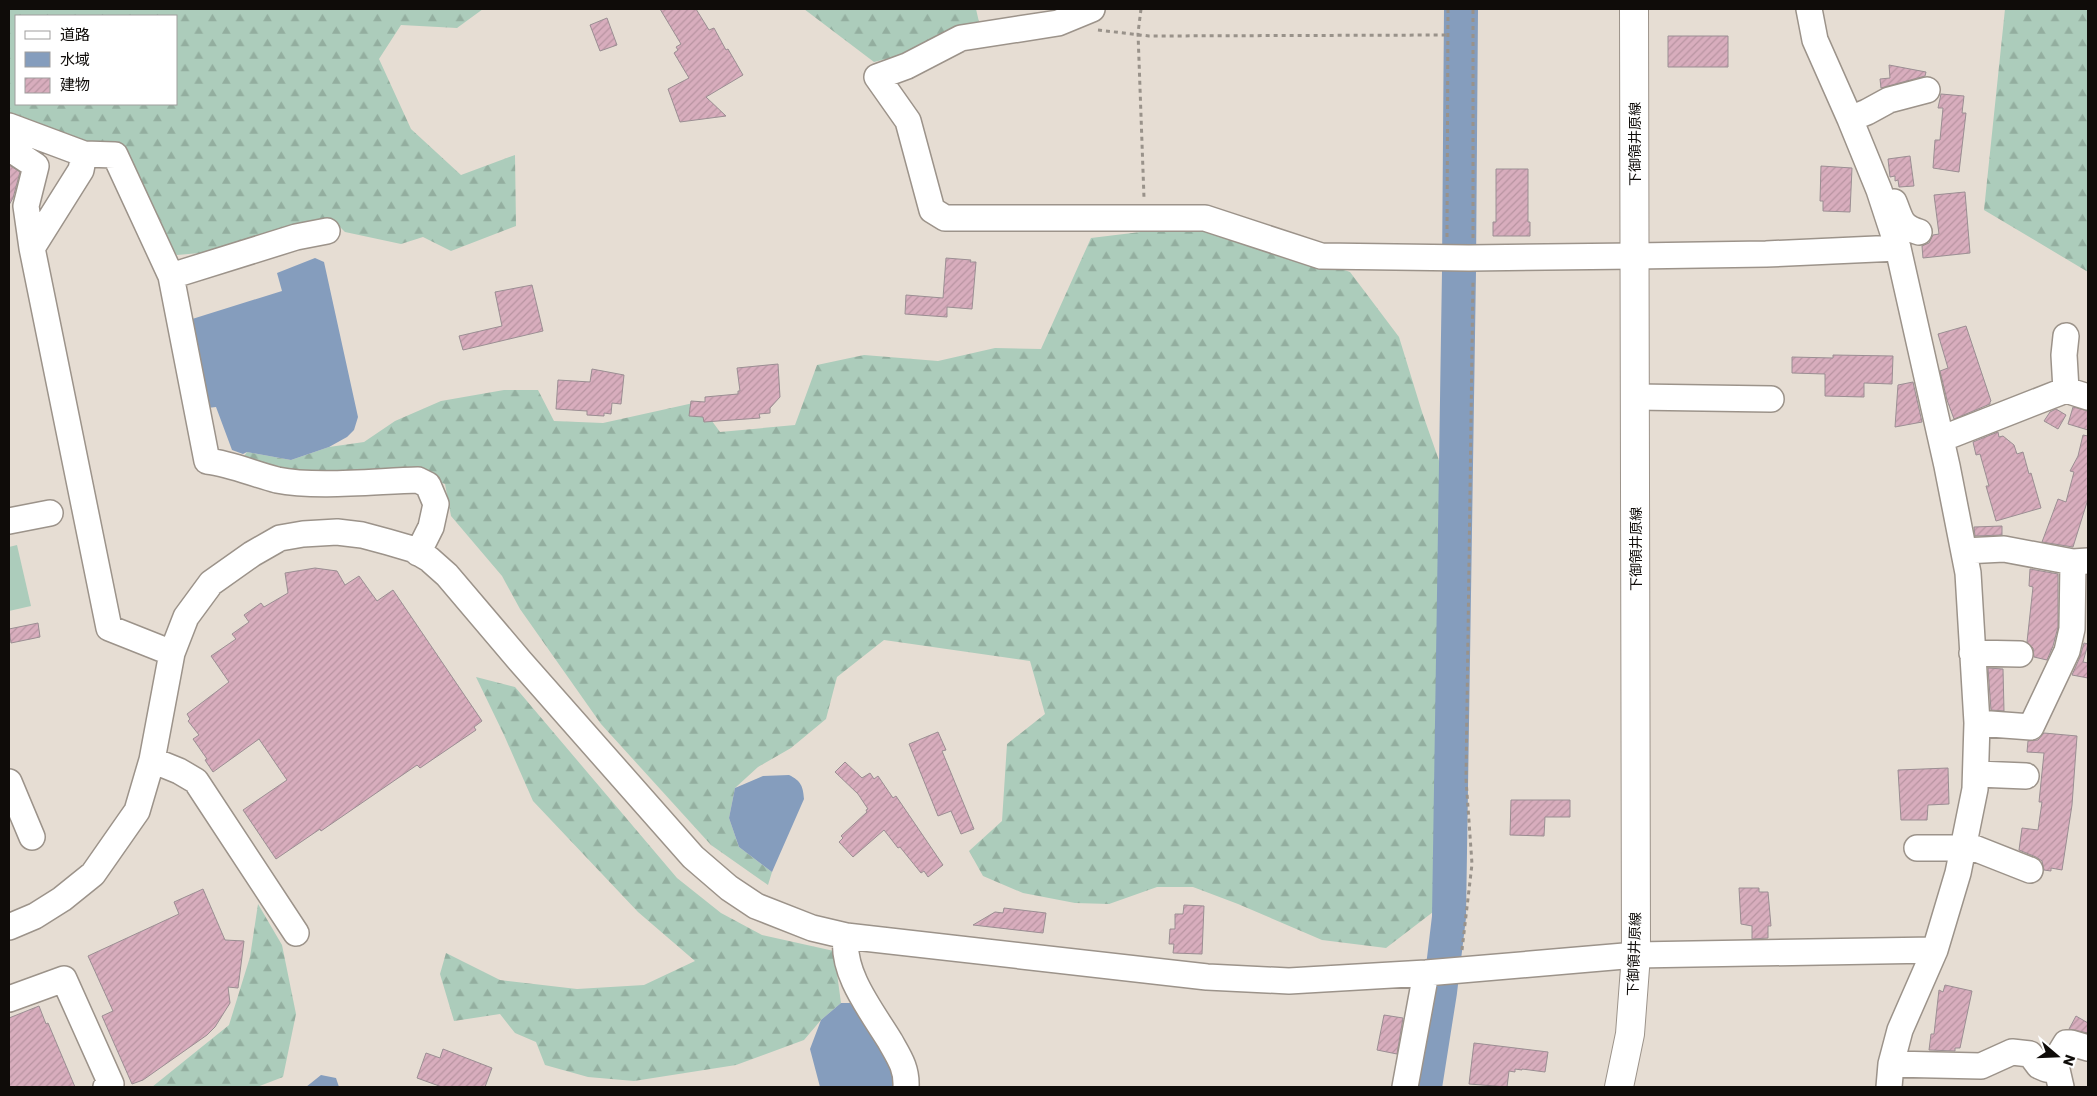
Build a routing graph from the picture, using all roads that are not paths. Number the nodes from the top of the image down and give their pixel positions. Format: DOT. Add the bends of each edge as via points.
graph roads {
  1 [pos="1092,9"];
  2 [pos="1634,9"];
  3 [pos="1809,9"];
  4 [pos="1928,90"];
  5 [pos="1850,119"];
  6 [pos="9,126"];
  7 [pos="9,148"];
  8 [pos="84,154"];
  9 [pos="1879,190"];
  10 [pos="17,209"];
  11 [pos="327,231"];
  12 [pos="1919,232"];
  13 [pos="32,248"];
  14 [pos="1898,248"];
  15 [pos="1635,256"];
  16 [pos="171,276"];
  17 [pos="2066,336"];
  18 [pos="2077,394"];
  19 [pos="1636,397"];
  20 [pos="1772,399"];
  21 [pos="1941,439"];
  22 [pos="50,513"];
  23 [pos="9,521"];
  24 [pos="1964,551"];
  25 [pos="418,553"];
  26 [pos="2080,562"];
  27 [pos="1972,653"];
  28 [pos="172,654"];
  29 [pos="2020,654"];
  30 [pos="1977,723"];
  31 [pos="152,760"];
  32 [pos="1977,774"];
  33 [pos="2026,776"];
  34 [pos="9,782"];
  35 [pos="32,837"];
  36 [pos="1964,846"];
  37 [pos="1917,848"];
  38 [pos="2030,870"];
  39 [pos="9,927"];
  40 [pos="296,933"];
  41 [pos="846,936"];
  42 [pos="1935,950"];
  43 [pos="1636,955"];
  44 [pos="1432,972"];
  45 [pos="9,999"];
  46 [pos="2088,1048"];
  47 [pos="2056,1061"];
  48 [pos="1890,1076"];
  49 [pos="106,1087"];
  50 [pos="906,1087"];
  51 [pos="1405,1087"];
  52 [pos="1619,1087"];
  53 [pos="2061,1087"];
  1 -- 15 [label="street" via="1058,24 961,38 907,66 877,76 908,120 932,210 945,218 1205,218 1321,256"];
  2 -- 15 [label="main road, 下御領井原線"];
  3 -- 5 [label="street" via="1814,40"];
  4 -- 5 [label="street" via="1889,100"];
  5 -- 9 [label="street"];
  6 -- 8 [label="street"];
  7 -- 10 [label="street" via="36,166"];
  8 -- 13 [label="street" via="81,170"];
  8 -- 16 [label="street" via="115,155"];
  9 -- 12 [label="street" via="1888,191 1891,195 1903,224"];
  9 -- 14 [label="street"];
  10 -- 13 [label="street"];
  11 -- 16 [label="street" via="296,237"];
  13 -- 28 [label="street" via="109,628"];
  14 -- 15 [label="street"];
  14 -- 21 [label="street"];
  15 -- 19 [label="main road, 下御領井原線"];
  16 -- 25 [label="street" via="207,460 278,480 320,483 418,480 428,485 436,504 431,527"];
  17 -- 18 [label="street" via="2064,355"];
  18 -- 21 [label="street"];
  19 -- 20 [label="street"];
  19 -- 43 [label="main road, 下御領井原線"];
  21 -- 24 [label="street"];
  22 -- 23 [label="street"];
  24 -- 26 [label="street" via="2004,549"];
  24 -- 27 [label="street"];
  25 -- 28 [label="street" via="362,535 337,532 280,538 211,583 186,617"];
  25 -- 41 [label="street" via="447,575 693,857 756,906 812,928"];
  26 -- 30 [label="street" via="2067,651 2031,727"];
  27 -- 29 [label="street"];
  27 -- 30 [label="street"];
  28 -- 31 [label="street"];
  30 -- 32 [label="street"];
  31 -- 39 [label="street" via="137,811 93,874 56,903"];
  31 -- 40 [label="street" via="196,781"];
  32 -- 33 [label="street"];
  32 -- 36 [label="street"];
  34 -- 35 [label="street"];
  36 -- 37 [label="street"];
  36 -- 38 [label="street"];
  36 -- 42 [label="street"];
  41 -- 44 [label="street" via="1207,977 1289,981"];
  41 -- 50 [label="street" via="844,950 852,974 864,1000 905,1066"];
  42 -- 43 [label="street"];
  42 -- 48 [label="street" via="1900,1030"];
  43 -- 44 [label="street"];
  43 -- 52 [label="main road, 下御領井原線" via="1630,1034"];
  44 -- 51 [label="street"];
  45 -- 49 [label="street" via="64,979 111,1084"];
  46 -- 47 [label="street" via="2066,1044"];
  47 -- 48 [label="street" via="2046,1069 2039,1066 2030,1054 2012,1052 1981,1066"];
  47 -- 53 [label="street"];
}
